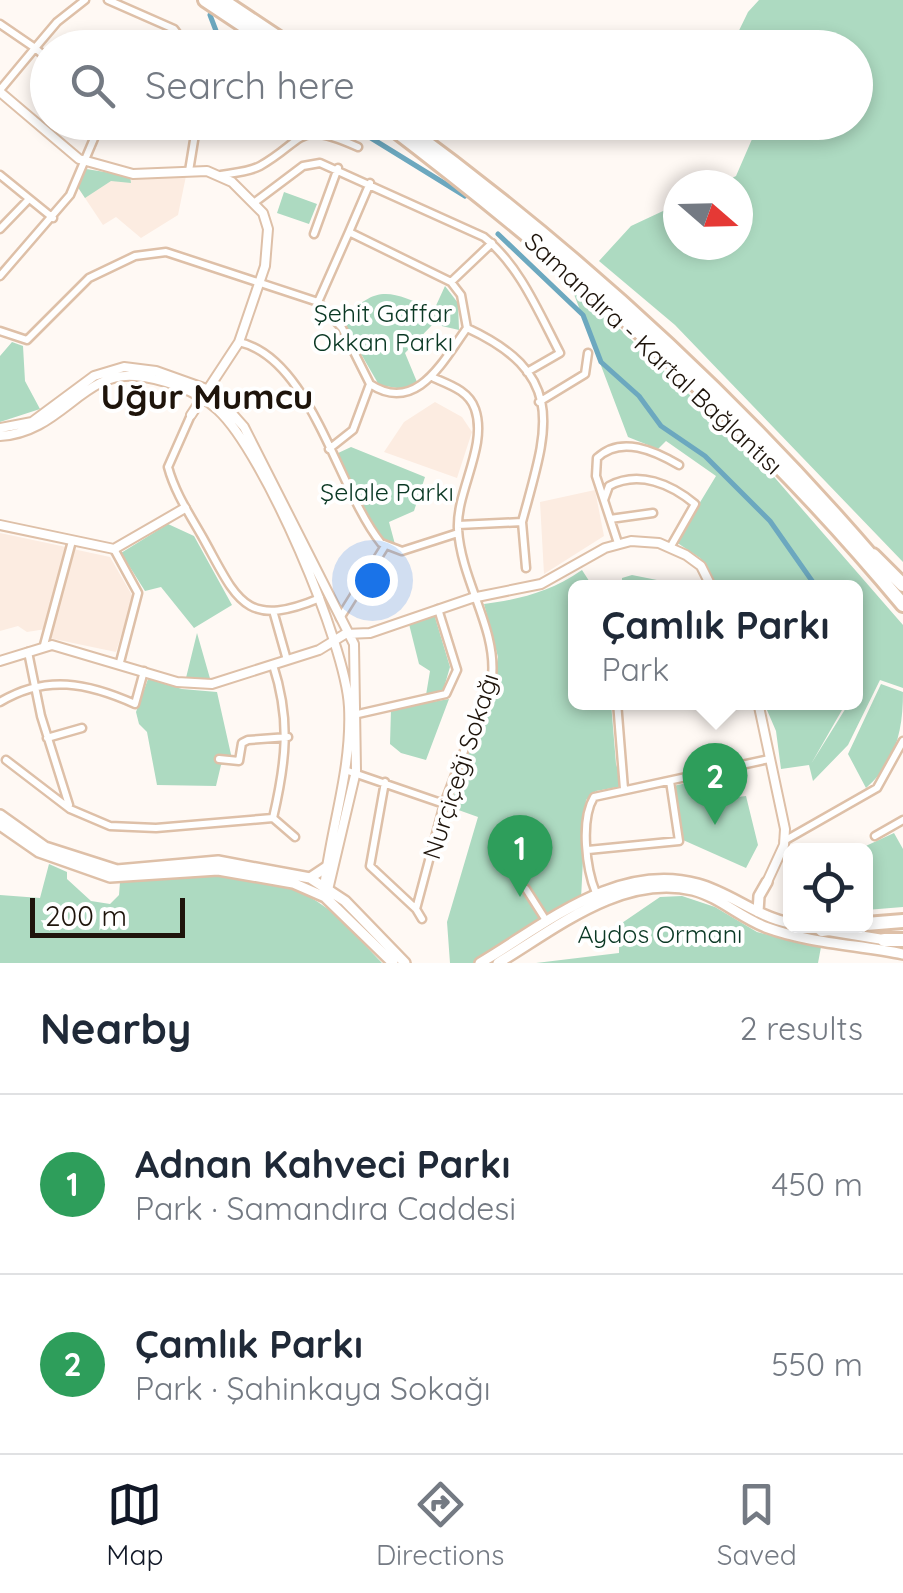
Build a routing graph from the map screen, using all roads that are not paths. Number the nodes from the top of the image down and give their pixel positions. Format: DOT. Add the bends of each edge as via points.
graph roads {
  1 [pos="84,0"];
  2 [pos="108,0"];
  3 [pos="205,0"];
  4 [pos="222,0"];
  5 [pos="0,24"];
  6 [pos="50,30"];
  7 [pos="175,30"];
  8 [pos="250,30"];
  9 [pos="267,30"];
  10 [pos="30,44"];
  11 [pos="30,55"];
  12 [pos="0,91"];
  13 [pos="30,116"];
  14 [pos="59,140"];
  15 [pos="93,140"];
  16 [pos="194,140"];
  17 [pos="291,140"];
  18 [pos="341,140"];
  19 [pos="407,140"];
  20 [pos="422,140"];
  21 [pos="358,148"];
  22 [pos="85,162"];
  23 [pos="338,168"];
  24 [pos="190,170"];
  25 [pos="0,175"];
  26 [pos="221,175"];
  27 [pos="370,182"];
  28 [pos="30,199"];
  29 [pos="255,202"];
  30 [pos="52,218"];
  31 [pos="0,228"];
  32 [pos="349,232"];
  33 [pos="314,234"];
  34 [pos="492,243"];
  35 [pos="0,276"];
  36 [pos="259,282"];
  37 [pos="451,282"];
  38 [pos="318,302"];
  39 [pos="468,328"];
  40 [pos="0,331"];
  41 [pos="239,342"];
  42 [pos="588,353"];
  43 [pos="527,372"];
  44 [pos="434,378"];
  45 [pos="215,382"];
  46 [pos="370,384"];
  47 [pos="215,394"];
  48 [pos="204,396"];
  49 [pos="540,402"];
  50 [pos="192,414"];
  51 [pos="0,428"];
  52 [pos="0,436"];
  53 [pos="329,449"];
  54 [pos="679,465"];
  55 [pos="604,501"];
  56 [pos="185,508"];
  57 [pos="653,513"];
  58 [pos="610,519"];
  59 [pos="522,522"];
  60 [pos="0,526"];
  61 [pos="458,529"];
  62 [pos="72,541"];
  63 [pos="618,543"];
  64 [pos="385,546"];
  65 [pos="671,546"];
  66 [pos="114,548"];
  67 [pos="859,548"];
  68 [pos="526,568"];
  69 [pos="707,580"];
  70 [pos="903,589"];
  71 [pos="320,598"];
  72 [pos="472,598"];
  73 [pos="438,609"];
  74 [pos="903,609"];
  75 [pos="274,613"];
  76 [pos="340,618"];
  77 [pos="370,633"];
  78 [pos="348,634"];
  79 [pos="334,640"];
  80 [pos="44,645"];
  81 [pos="353,649"];
  82 [pos="319,650"];
  83 [pos="28,652"];
  84 [pos="338,652"];
  85 [pos="287,660"];
  86 [pos="0,661"];
  87 [pos="120,662"];
  88 [pos="272,665"];
  89 [pos="144,671"];
  90 [pos="35,684"];
  91 [pos="0,702"];
  92 [pos="617,710"];
  93 [pos="760,710"];
  94 [pos="358,714"];
  95 [pos="82,728"];
  96 [pos="47,738"];
  97 [pos="288,738"];
  98 [pos="903,741"];
  99 [pos="218,758"];
  100 [pos="770,759"];
  101 [pos="6,760"];
  102 [pos="352,771"];
  103 [pos="670,781"];
  104 [pos="386,782"];
  105 [pos="624,789"];
  106 [pos="444,804"];
  107 [pos="70,808"];
  108 [pos="0,815"];
  109 [pos="274,818"];
  110 [pos="903,820"];
  111 [pos="0,825"];
  112 [pos="874,836"];
  113 [pos="295,837"];
  114 [pos="784,841"];
  115 [pos="588,850"];
  116 [pos="328,866"];
  117 [pos="310,878"];
  118 [pos="767,882"];
  119 [pos="526,889"];
  120 [pos="326,891"];
  121 [pos="596,893"];
  122 [pos="743,904"];
  123 [pos="416,908"];
  124 [pos="758,912"];
  125 [pos="737,914"];
  126 [pos="422,919"];
  127 [pos="783,921"];
  128 [pos="903,921"];
  129 [pos="754,922"];
  130 [pos="873,923"];
  131 [pos="548,924"];
  132 [pos="841,933"];
  133 [pos="884,940"];
  134 [pos="903,942"];
  135 [pos="903,954"];
  136 [pos="393,963"];
  137 [pos="405,963"];
  138 [pos="480,963"];
  139 [pos="498,963"];
  1 -- 6 [label="street"];
  2 -- 7 [label="street"];
  3 -- 8 [label="highway"];
  4 -- 9 [label="highway"];
  5 -- 10 [label="street"];
  11 -- 12 [label="street"];
  12 -- 13 [label="street"];
  14 -- 22 [label="street"];
  15 -- 22 [label="street"];
  16 -- 24 [label="street"];
  17 -- 26 [label="street" via="257,168"];
  18 -- 21 [label="street"];
  19 -- 67 [label="highway, Samandıra - Kartal Bağlantısı" via="628,322"];
  20 -- 67 [label="highway, Samandıra - Kartal Bağlantısı" via="641,321 778,453"];
  22 -- 24 [label="street" via="133,174"];
  22 -- 30 [label="street"];
  23 -- 27 [label="street"];
  23 -- 29 [label="street" via="304,166"];
  23 -- 33 [label="street"];
  24 -- 26 [label="street"];
  25 -- 28 [label="street"];
  26 -- 29 [label="street"];
  27 -- 32 [label="street"];
  27 -- 34 [label="street"];
  28 -- 30 [label="street"];
  28 -- 31 [label="street"];
  29 -- 36 [label="street" via="268,228"];
  30 -- 35 [label="street"];
  32 -- 37 [label="street"];
  32 -- 38 [label="street"];
  34 -- 37 [label="street"];
  34 -- 43 [label="street" via="525,286 560,353"];
  36 -- 38 [label="street"];
  36 -- 40 [label="street" via="152,252 89,278 27,340"];
  36 -- 41 [label="street"];
  37 -- 39 [label="street"];
  38 -- 46 [label="street" via="342,328"];
  39 -- 43 [label="street" via="514,353"];
  39 -- 44 [label="street"];
  41 -- 45 [label="street"];
  41 -- 53 [label="street" via="262,348 286,372"];
  42 -- 49 [label="street" via="586,374"];
  43 -- 49 [label="street"];
  44 -- 46 [label="street" via="405,392"];
  44 -- 61 [label="street" via="465,393 478,418"];
  45 -- 47 [label="street"];
  45 -- 48 [label="street"];
  46 -- 53 [label="street" via="352,430"];
  47 -- 48 [label="street"];
  47 -- 76 [label="street" via="254,444"];
  48 -- 50 [label="street"];
  48 -- 51 [label="street" via="140,368 108,370 32,422"];
  48 -- 52 [label="street" via="149,378 110,377 33,432"];
  48 -- 71 [label="street" via="252,458"];
  49 -- 59 [label="street" via="546,435"];
  50 -- 56 [label="street" via="168,467"];
  53 -- 64 [label="street"];
  54 -- 55 [label="street" via="639,447 601,452 595,466"];
  55 -- 58 [label="street"];
  55 -- 65 [label="street" via="616,482 652,480 678,491 696,504"];
  56 -- 66 [label="street"];
  56 -- 75 [label="street" via="240,602"];
  57 -- 58 [label="street"];
  58 -- 63 [label="street"];
  59 -- 61 [label="street"];
  59 -- 68 [label="street"];
  60 -- 62 [label="street"];
  61 -- 64 [label="street" via="402,550"];
  61 -- 72 [label="street, Nurçiçeği Sokağı"];
  62 -- 66 [label="street"];
  62 -- 80 [label="street"];
  63 -- 65 [label="street"];
  63 -- 72 [label="street" via="541,584"];
  64 -- 76 [label="street"];
  65 -- 69 [label="street" via="701,566"];
  66 -- 87 [label="street" via="138,593"];
  67 -- 70 [label="highway"];
  67 -- 74 [label="highway"];
  71 -- 75 [label="street"];
  71 -- 79 [label="street"];
  72 -- 73 [label="street"];
  72 -- 106 [label="street, Nurçiçeği Sokağı" via="492,646 492,677"];
  73 -- 77 [label="street"];
  73 -- 94 [label="street" via="458,670 446,694"];
  75 -- 85 [label="street"];
  76 -- 78 [label="street"];
  77 -- 78 [label="street"];
  77 -- 81 [label="street"];
  78 -- 79 [label="street"];
  78 -- 81 [label="street"];
  79 -- 82 [label="street"];
  79 -- 84 [label="street"];
  80 -- 83 [label="street"];
  80 -- 87 [label="street"];
  81 -- 84 [label="street"];
  81 -- 94 [label="street"];
  82 -- 84 [label="street"];
  82 -- 85 [label="street"];
  83 -- 86 [label="street"];
  83 -- 90 [label="street"];
  84 -- 102 [label="street"];
  85 -- 88 [label="street"];
  87 -- 89 [label="street"];
  88 -- 89 [label="street" via="208,685"];
  88 -- 97 [label="street"];
  89 -- 90 [label="street" via="135,704 106,691"];
  90 -- 91 [label="street"];
  90 -- 96 [label="street"];
  92 -- 105 [label="street"];
  93 -- 100 [label="street"];
  94 -- 102 [label="street"];
  95 -- 96 [label="street"];
  96 -- 107 [label="street"];
  97 -- 99 [label="street" via="248,740 239,761"];
  97 -- 109 [label="street"];
  98 -- 114 [label="street" via="877,788"];
  100 -- 103 [label="street"];
  100 -- 114 [label="street"];
  101 -- 107 [label="street"];
  102 -- 104 [label="street"];
  102 -- 116 [label="street"];
  102 -- 120 [label="street"];
  103 -- 105 [label="street"];
  103 -- 115 [label="street" via="679,841"];
  104 -- 106 [label="street"];
  104 -- 123 [label="street" via="370,866"];
  105 -- 115 [label="street" via="590,801"];
  106 -- 123 [label="street, Nurçiçeği Sokağı"];
  107 -- 109 [label="street" via="110,826 138,828"];
  108 -- 117 [label="main road" via="46,846 117,870 218,861"];
  109 -- 113 [label="street"];
  110 -- 112 [label="street"];
  111 -- 120 [label="main road" via="39,852 110,877 218,870"];
  114 -- 118 [label="street"];
  115 -- 121 [label="street"];
  116 -- 117 [label="main road"];
  116 -- 120 [label="street"];
  117 -- 120 [label="main road"];
  118 -- 122 [label="main road"];
  118 -- 124 [label="main road"];
  119 -- 131 [label="street"];
  120 -- 136 [label="main road"];
  120 -- 137 [label="main road"];
  121 -- 122 [label="main road" via="659,880 695,883"];
  121 -- 131 [label="main road"];
  122 -- 124 [label="main road"];
  122 -- 125 [label="main road"];
  123 -- 126 [label="street"];
  124 -- 127 [label="main road"];
  124 -- 129 [label="main road"];
  125 -- 129 [label="main road"];
  125 -- 139 [label="main road" via="690,890 623,893"];
  128 -- 130 [label="highway"];
  129 -- 135 [label="main road"];
  131 -- 138 [label="main road"];
  132 -- 133 [label="main road"];
  133 -- 134 [label="highway"];
}
